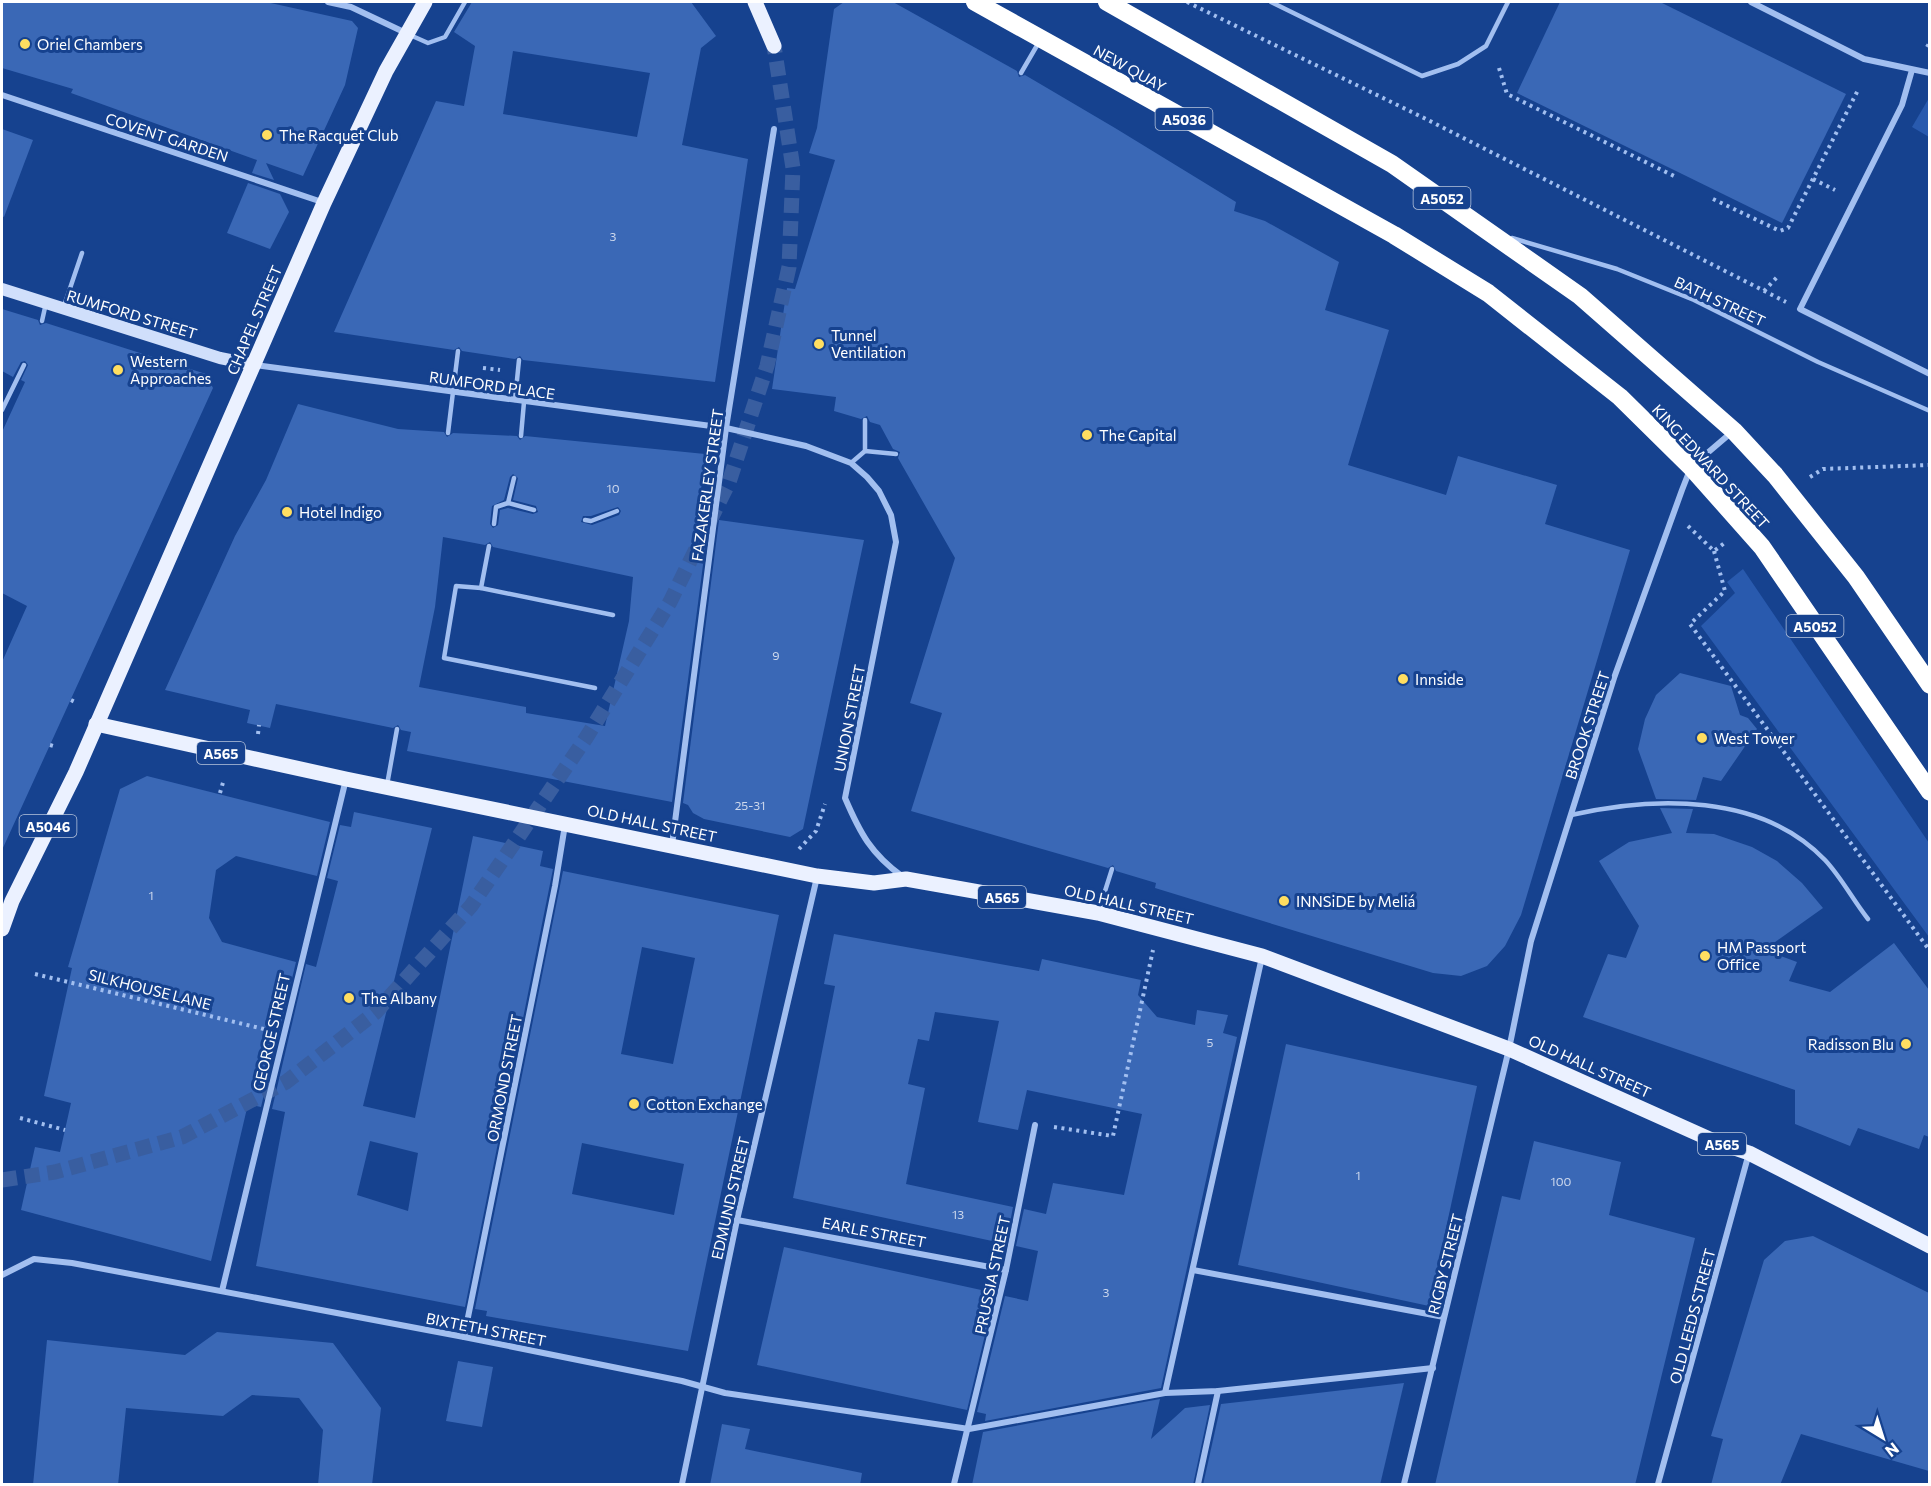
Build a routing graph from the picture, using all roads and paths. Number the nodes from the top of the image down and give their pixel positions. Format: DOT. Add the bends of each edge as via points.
graph roads {
  1 [pos="328,2"];
  2 [pos="425,2"];
  3 [pos="465,2"];
  4 [pos="756,2"];
  5 [pos="975,2"];
  6 [pos="1107,2"];
  7 [pos="1186,2"];
  8 [pos="1271,2"];
  9 [pos="1508,2"];
  10 [pos="1751,2"];
  11 [pos="407,33"];
  12 [pos="1041,39"];
  13 [pos="1929,42"];
  14 [pos="774,46"];
  15 [pos="1927,48"];
  16 [pos="1499,68"];
  17 [pos="1912,70"];
  18 [pos="1021,73"];
  19 [pos="1929,74"];
  20 [pos="1858,90"];
  21 [pos="2,95"];
  22 [pos="774,129"];
  23 [pos="1674,176"];
  24 [pos="1812,179"];
  25 [pos="1834,190"];
  26 [pos="1713,198"];
  27 [pos="324,203"];
  28 [pos="1492,233"];
  29 [pos="1394,235"];
  30 [pos="82,253"];
  31 [pos="1778,276"];
  32 [pos="2,289"];
  33 [pos="1764,291"];
  34 [pos="46,303"];
  35 [pos="63,308"];
  36 [pos="1800,309"];
  37 [pos="42,321"];
  38 [pos="458,351"];
  39 [pos="519,360"];
  40 [pos="24,365"];
  41 [pos="255,365"];
  42 [pos="483,368"];
  43 [pos="501,370"];
  44 [pos="1929,374"];
  45 [pos="453,392"];
  46 [pos="515,400"];
  47 [pos="524,402"];
  48 [pos="2,410"];
  49 [pos="1929,411"];
  50 [pos="865,420"];
  51 [pos="726,428"];
  52 [pos="1734,431"];
  53 [pos="448,433"];
  54 [pos="521,436"];
  55 [pos="865,451"];
  56 [pos="896,454"];
  57 [pos="851,463"];
  58 [pos="1929,465"];
  59 [pos="1691,467"];
  60 [pos="1810,477"];
  61 [pos="514,478"];
  62 [pos="508,503"];
  63 [pos="534,510"];
  64 [pos="617,512"];
  65 [pos="585,520"];
  66 [pos="494,524"];
  67 [pos="489,546"];
  68 [pos="1714,551"];
  69 [pos="481,588"];
  70 [pos="613,615"];
  71 [pos="1929,685"];
  72 [pos="595,688"];
  73 [pos="71,700"];
  74 [pos="76,703"];
  75 [pos="96,724"];
  76 [pos="259,725"];
  77 [pos="397,729"];
  78 [pos="258,734"];
  79 [pos="50,745"];
  80 [pos="57,747"];
  81 [pos="224,779"];
  82 [pos="345,779"];
  83 [pos="387,787"];
  84 [pos="1929,792"];
  85 [pos="220,793"];
  86 [pos="825,804"];
  87 [pos="1571,815"];
  88 [pos="565,823"];
  89 [pos="672,845"];
  90 [pos="790,855"];
  91 [pos="1112,869"];
  92 [pos="817,876"];
  93 [pos="906,879"];
  94 [pos="1098,913"];
  95 [pos="1868,919"];
  96 [pos="1158,928"];
  97 [pos="2,929"];
  98 [pos="1929,951"];
  99 [pos="1262,956"];
  100 [pos="35,974"];
  101 [pos="258,1028"];
  102 [pos="1509,1049"];
  103 [pos="20,1118"];
  104 [pos="1035,1125"];
  105 [pos="65,1130"];
  106 [pos="1749,1153"];
  107 [pos="737,1220"];
  108 [pos="1929,1246"];
  109 [pos="1006,1270"];
  110 [pos="1193,1270"];
  111 [pos="2,1275"];
  112 [pos="222,1291"];
  113 [pos="1444,1317"];
  114 [pos="464,1337"];
  115 [pos="1433,1368"];
  116 [pos="702,1386"];
  117 [pos="1218,1391"];
  118 [pos="1166,1392"];
  119 [pos="969,1429"];
  120 [pos="682,1485"];
  121 [pos="954,1485"];
  122 [pos="1198,1485"];
  123 [pos="1404,1485"];
  124 [pos="1659,1485"];
  1 -- 11 [label="street" via="351,7"];
  2 -- 11 [label="main road, CHAPEL STREET"];
  3 -- 11 [label="lane" via="445,37 428,43"];
  4 -- 14 [label="main road"];
  5 -- 12 [label="highway, NEW QUAY / A5036"];
  6 -- 28 [label="highway, A5052" via="1392,164"];
  7 -- 33 [label="path"];
  8 -- 9 [label="lane" via="1422,76 1458,64 1486,46"];
  10 -- 17 [label="street" via="1864,59"];
  11 -- 27 [label="main road, CHAPEL STREET"];
  12 -- 18 [label="lane"];
  12 -- 29 [label="highway, NEW QUAY / A5036"];
  13 -- 15 [label="path"];
  16 -- 23 [label="path" via="1507,94"];
  17 -- 19 [label="street"];
  17 -- 36 [label="street" via="1902,105"];
  20 -- 24 [label="path"];
  21 -- 27 [label="street, COVENT GARDEN"];
  22 -- 51 [label="street, FAZAKERLEY STREET"];
  24 -- 25 [label="path"];
  24 -- 26 [label="path" via="1788,228 1780,231"];
  27 -- 41 [label="main road, CHAPEL STREET"];
  28 -- 49 [label="lane, BATH STREET" via="1628,273"];
  28 -- 52 [label="highway, A5052" via="1580,296"];
  29 -- 59 [label="highway, KING EDWARD STREET / A5052" via="1520,316 1620,397"];
  30 -- 35 [label="lane"];
  31 -- 33 [label="path"];
  32 -- 34 [label="street, RUMFORD STREET"];
  33 -- 36 [label="path"];
  34 -- 35 [label="street, RUMFORD STREET"];
  34 -- 37 [label="lane"];
  35 -- 41 [label="street, RUMFORD STREET" via="220,358"];
  36 -- 44 [label="street"];
  38 -- 45 [label="lane"];
  39 -- 46 [label="lane"];
  40 -- 48 [label="lane"];
  41 -- 45 [label="street, RUMFORD PLACE"];
  41 -- 75 [label="main road, CHAPEL STREET"];
  42 -- 43 [label="path"];
  45 -- 46 [label="street, RUMFORD PLACE"];
  45 -- 53 [label="lane"];
  46 -- 47 [label="street, RUMFORD PLACE"];
  47 -- 51 [label="street, RUMFORD PLACE"];
  47 -- 54 [label="lane"];
  50 -- 55 [label="lane"];
  51 -- 57 [label="street, RUMFORD PLACE" via="806,446"];
  51 -- 89 [label="street, FAZAKERLEY STREET"];
  52 -- 59 [label="street"];
  52 -- 71 [label="highway, A5052" via="1775,475 1856,577"];
  55 -- 56 [label="lane"];
  55 -- 57 [label="lane"];
  57 -- 93 [label="street, UNION STREET" via="879,491 891,515 896,542 845,798 859,830 881,861"];
  58 -- 60 [label="path" via="1823,469"];
  59 -- 84 [label="highway, KING EDWARD STREET / A5052" via="1762,547"];
  59 -- 87 [label="street, BROOK STREET" via="1614,678"];
  61 -- 62 [label="lane"];
  62 -- 63 [label="lane"];
  62 -- 66 [label="lane" via="496,507"];
  64 -- 65 [label="lane"];
  67 -- 69 [label="lane"];
  68 -- 98 [label="path" via="1725,591 1690,624"];
  69 -- 70 [label="lane"];
  69 -- 72 [label="lane" via="456,586 444,658"];
  73 -- 74 [label="path"];
  75 -- 82 [label="main road, OLD HALL STREET / A565"];
  75 -- 97 [label="main road, A5046"];
  76 -- 78 [label="path"];
  77 -- 83 [label="lane"];
  79 -- 80 [label="path"];
  81 -- 85 [label="path"];
  82 -- 83 [label="main road, OLD HALL STREET / A565"];
  82 -- 112 [label="street, GEORGE STREET"];
  83 -- 88 [label="main road, OLD HALL STREET / A565"];
  86 -- 90 [label="path" via="816,831"];
  87 -- 95 [label="lane" via="1605,807 1658,804 1721,806 1751,816 1781,827 1824,860"];
  87 -- 102 [label="street, BROOK STREET" via="1531,941"];
  88 -- 89 [label="main road, OLD HALL STREET / A565"];
  88 -- 114 [label="street, ORMOND STREET"];
  89 -- 92 [label="main road, OLD HALL STREET / A565"];
  91 -- 94 [label="lane"];
  92 -- 93 [label="main road, OLD HALL STREET / A565" via="874,883"];
  92 -- 107 [label="street, EDMUND STREET"];
  93 -- 94 [label="main road, OLD HALL STREET / A565"];
  94 -- 96 [label="main road, OLD HALL STREET / A565"];
  96 -- 99 [label="main road, OLD HALL STREET / A565"];
  96 -- 104 [label="path" via="1113,1136"];
  99 -- 102 [label="main road, OLD HALL STREET / A565"];
  99 -- 110 [label="street"];
  100 -- 101 [label="path, SILKHOUSE LANE"];
  102 -- 106 [label="main road, OLD HALL STREET / A565"];
  102 -- 113 [label="street, RIGBY STREET"];
  103 -- 105 [label="path"];
  104 -- 109 [label="street, PRUSSIA STREET"];
  106 -- 108 [label="main road, OLD HALL STREET / A565"];
  106 -- 124 [label="street, OLD LEEDS STREET"];
  107 -- 109 [label="street, EARLE STREET"];
  107 -- 116 [label="street, EDMUND STREET"];
  109 -- 119 [label="street, PRUSSIA STREET"];
  110 -- 113 [label="street"];
  110 -- 118 [label="street"];
  111 -- 112 [label="street, BIXTETH STREET" via="34,1259"];
  112 -- 114 [label="street, BIXTETH STREET"];
  113 -- 115 [label="street, RIGBY STREET"];
  114 -- 116 [label="street, BIXTETH STREET"];
  115 -- 117 [label="street, BIXTETH STREET"];
  115 -- 123 [label="street, RIGBY STREET"];
  116 -- 119 [label="street, BIXTETH STREET" via="725,1393"];
  116 -- 120 [label="street, EDMUND STREET"];
  117 -- 118 [label="street, BIXTETH STREET"];
  117 -- 122 [label="street"];
  118 -- 119 [label="street, BIXTETH STREET"];
  119 -- 121 [label="street, PRUSSIA STREET"];
}
